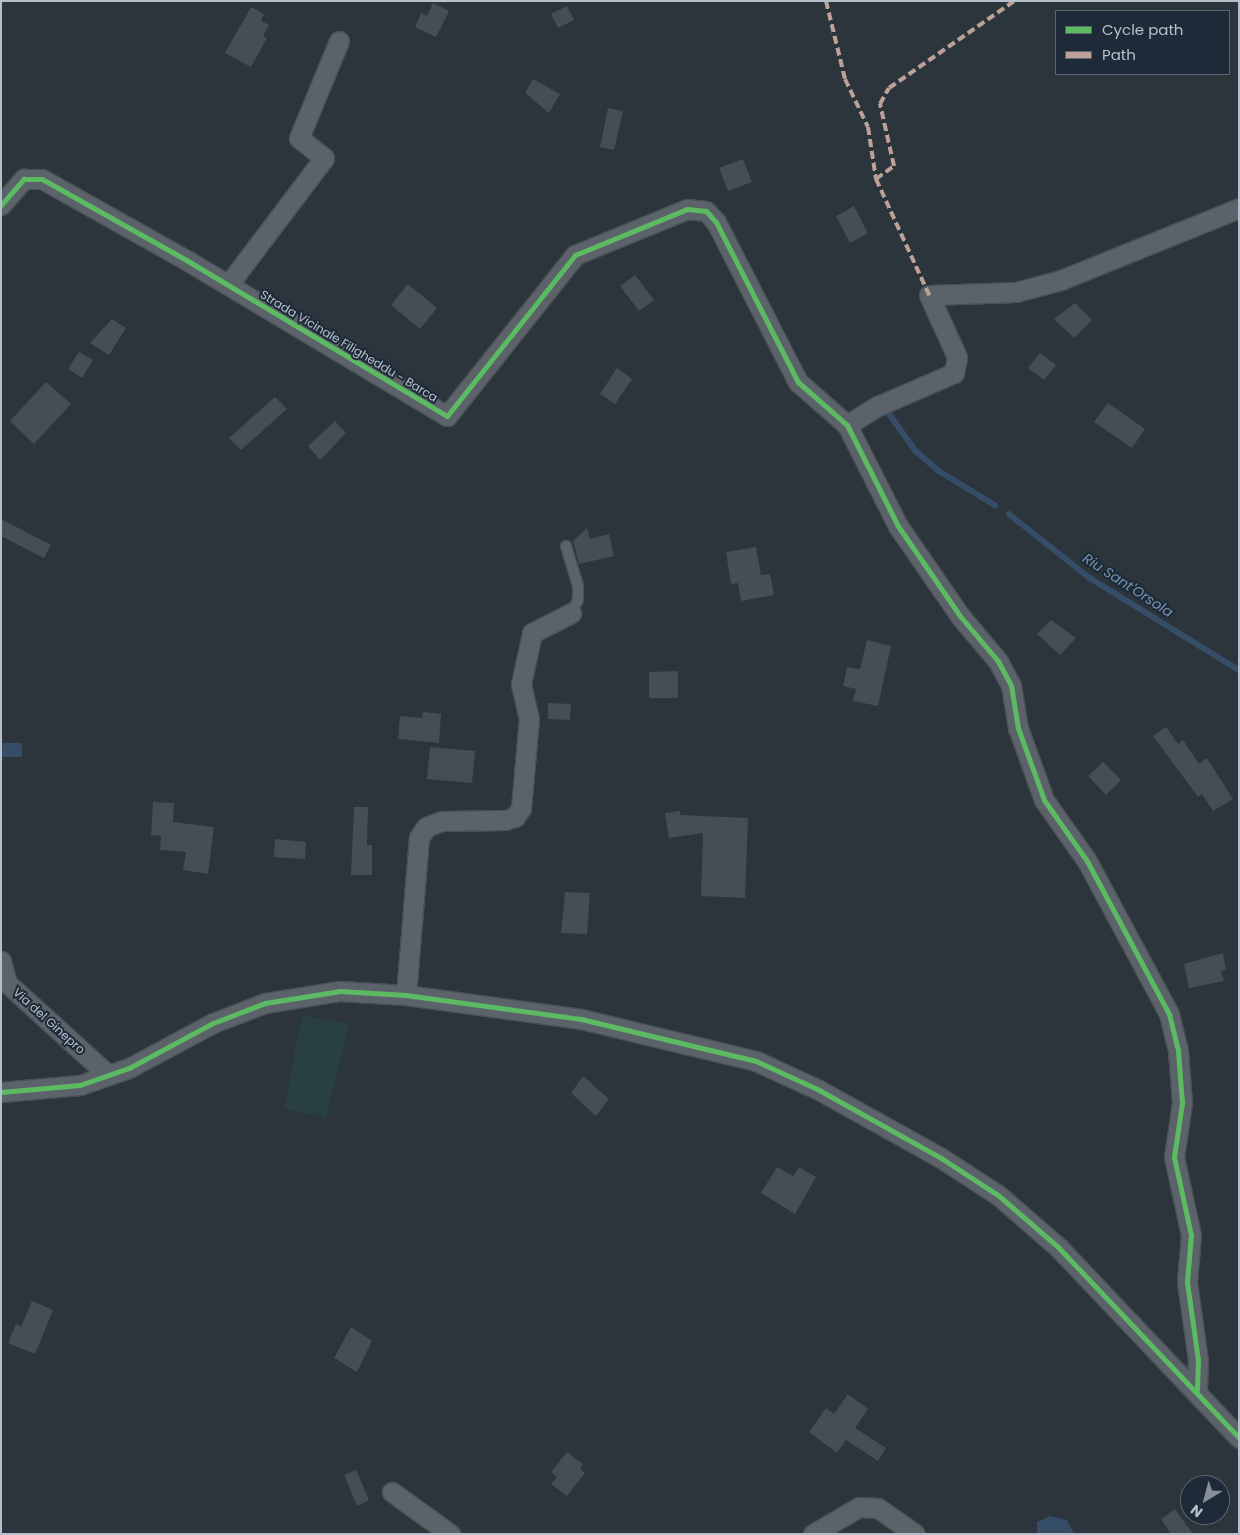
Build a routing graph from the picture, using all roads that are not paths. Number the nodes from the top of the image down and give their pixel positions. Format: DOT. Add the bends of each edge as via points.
graph roads {
  1 [pos="339,41"];
  2 [pos="1,205"];
  3 [pos="1239,208"];
  4 [pos="228,284"];
  5 [pos="847,425"];
  6 [pos="566,546"];
  7 [pos="571,613"];
  8 [pos="1,961"];
  9 [pos="406,995"];
  10 [pos="107,1074"];
  11 [pos="3,1096"];
  12 [pos="1197,1390"];
  13 [pos="1239,1438"];
  14 [pos="392,1492"];
  15 [pos="450,1534"];
  16 [pos="813,1534"];
  17 [pos="915,1534"];
  1 -- 4 [label="street" via="299,138 324,158"];
  2 -- 4 [label="street, Strada Vicinale Filigheddu - Barca" via="24,179 42,179"];
  3 -- 5 [label="street" via="1061,280 1016,292 929,295 957,358 954,373 878,406"];
  4 -- 5 [label="street, Strada Vicinale Filigheddu - Barca" via="446,416 576,255 687,209 706,211 716,222 798,382"];
  5 -- 12 [label="street, Strada Vicinale Filigheddu - Barca" via="898,526 960,616 998,661 1011,685 1018,728 1044,800 1087,861 1169,1014 1178,1051 1182,1103 1174,1157 1191,1235 1187,1282 1198,1360"];
  6 -- 7 [label="lane" via="578,586 578,600"];
  7 -- 9 [label="street" via="532,633 521,684 529,719 521,808 514,818 505,820 442,822 426,827 419,838"];
  8 -- 10 [label="street, Via del Ginepro" via="7,983"];
  9 -- 10 [label="street" via="340,990 264,1003 213,1023 129,1068"];
  9 -- 12 [label="street" via="581,1019 756,1061 819,1090 942,1158 998,1195 1058,1246"];
  10 -- 11 [label="street" via="80,1085"];
  12 -- 13 [label="street"];
  14 -- 15 [label="street"];
  16 -- 17 [label="street" via="859,1507 878,1508"];
}
